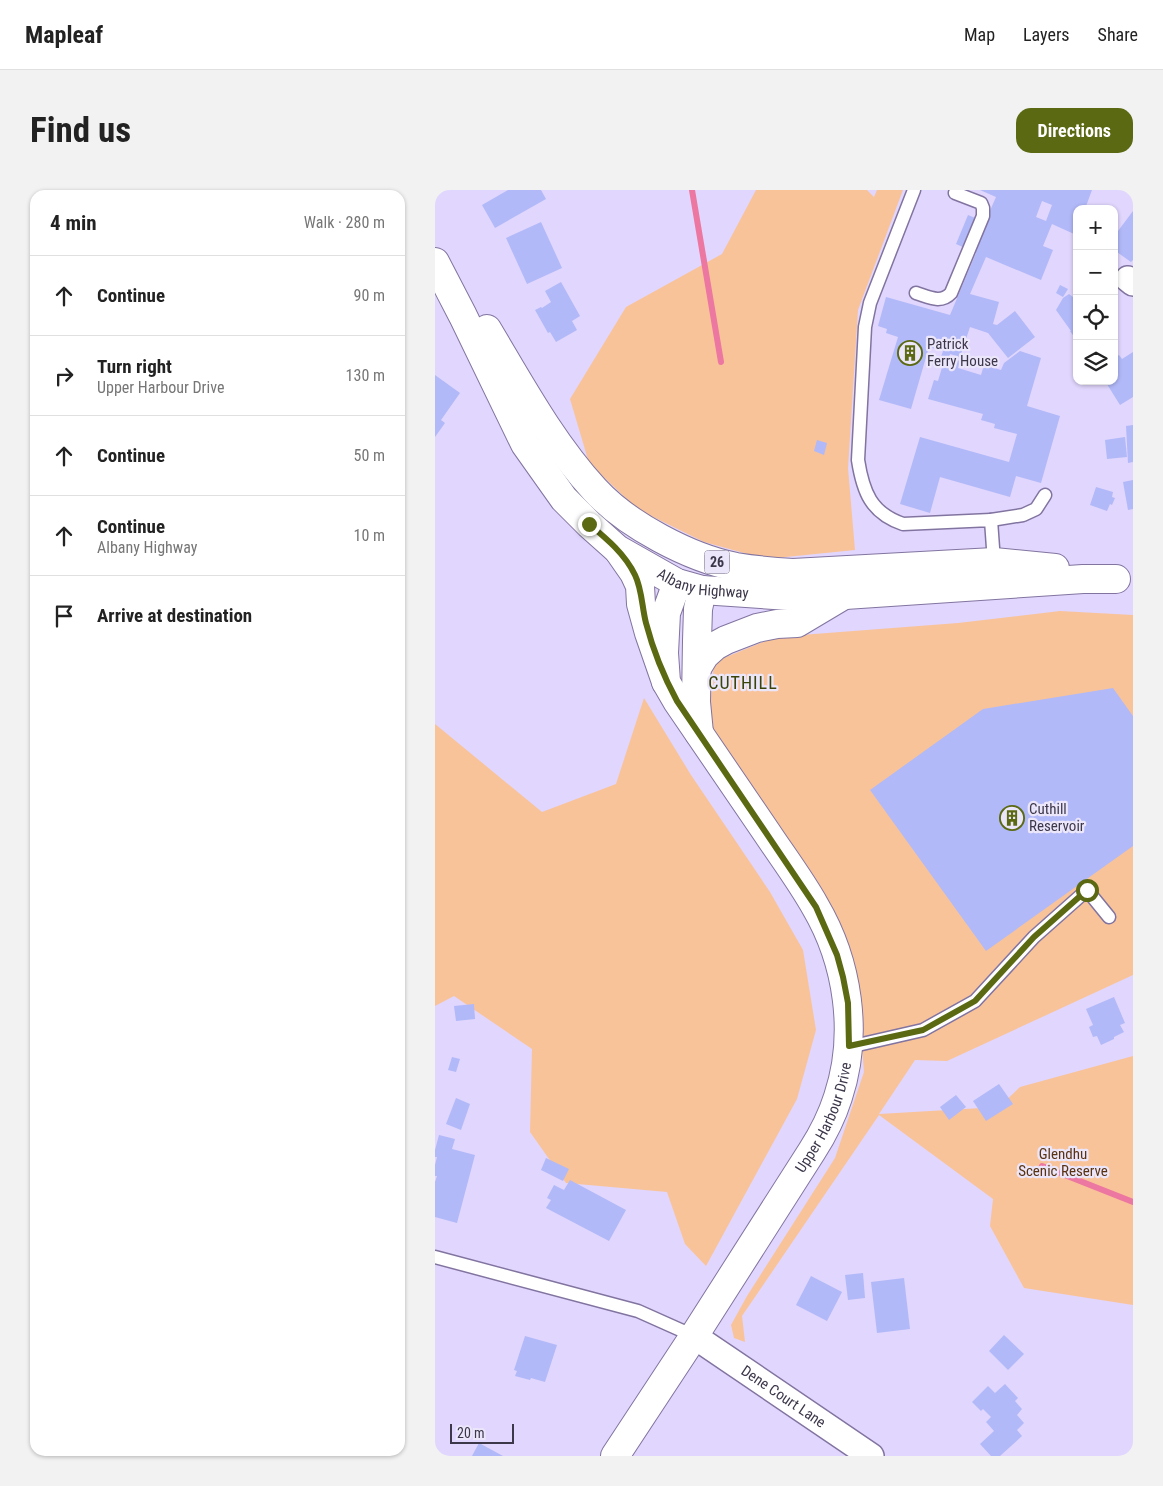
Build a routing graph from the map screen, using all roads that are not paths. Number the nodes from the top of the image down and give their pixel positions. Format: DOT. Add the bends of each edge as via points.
graph roads {
  1 [pos="914,190"];
  2 [pos="955,193"];
  3 [pos="440,272"];
  4 [pos="916,293"];
  5 [pos="1045,495"];
  6 [pos="991,520"];
  7 [pos="617,549"];
  8 [pos="994,562"];
  9 [pos="1125,580"];
  10 [pos="690,586"];
  11 [pos="845,594"];
  12 [pos="697,668"];
  13 [pos="666,682"];
  14 [pos="699,734"];
  15 [pos="1109,917"];
  16 [pos="849,1046"];
  17 [pos="435,1257"];
  18 [pos="694,1336"];
  19 [pos="615,1456"];
  20 [pos="871,1456"];
  1 -- 6 [label="lane" via="870,303 865,327 858,460 861,479 875,507 889,520 903,524"];
  2 -- 4 [label="lane" via="981,203 983,216 947,298 940,300"];
  3 -- 7 [label="main road, Albany Highway / 26" via="525,444 564,499"];
  3 -- 8 [label="main road, Albany Highway / 26" via="483,324 539,415 595,490 635,523 680,548 735,567 793,573"];
  5 -- 6 [label="lane" via="1036,508 1023,515"];
  6 -- 8 [label="lane"];
  7 -- 10 [label="main road, Albany Highway / 26"];
  7 -- 13 [label="main road" via="639,586 649,633"];
  8 -- 9 [label="main road, Albany Highway / 26" via="1060,568"];
  9 -- 11 [label="main road, Albany Highway / 26" via="1083,579"];
  10 -- 11 [label="main road, Albany Highway / 26" via="789,596"];
  10 -- 12 [label="main road, Upper Harbour Drive" via="698,609"];
  10 -- 13 [label="main road, Upper Harbour Drive" via="666,613"];
  11 -- 12 [label="main road" via="797,623 757,628 726,640 705,655"];
  12 -- 14 [label="main road, Upper Harbour Drive"];
  13 -- 14 [label="main road, Upper Harbour Drive"];
  14 -- 16 [label="main road, Upper Harbour Drive" via="816,907 843,977 848,1003"];
  15 -- 16 [label="lane" via="1087,890 1034,937 975,1001 923,1030"];
  16 -- 18 [label="main road, Upper Harbour Drive" via="842,1084 828,1124"];
  17 -- 18 [label="lane" via="638,1311"];
  18 -- 19 [label="main road, Upper Harbour Drive"];
  18 -- 20 [label="street, Dene Court Lane"];
}
